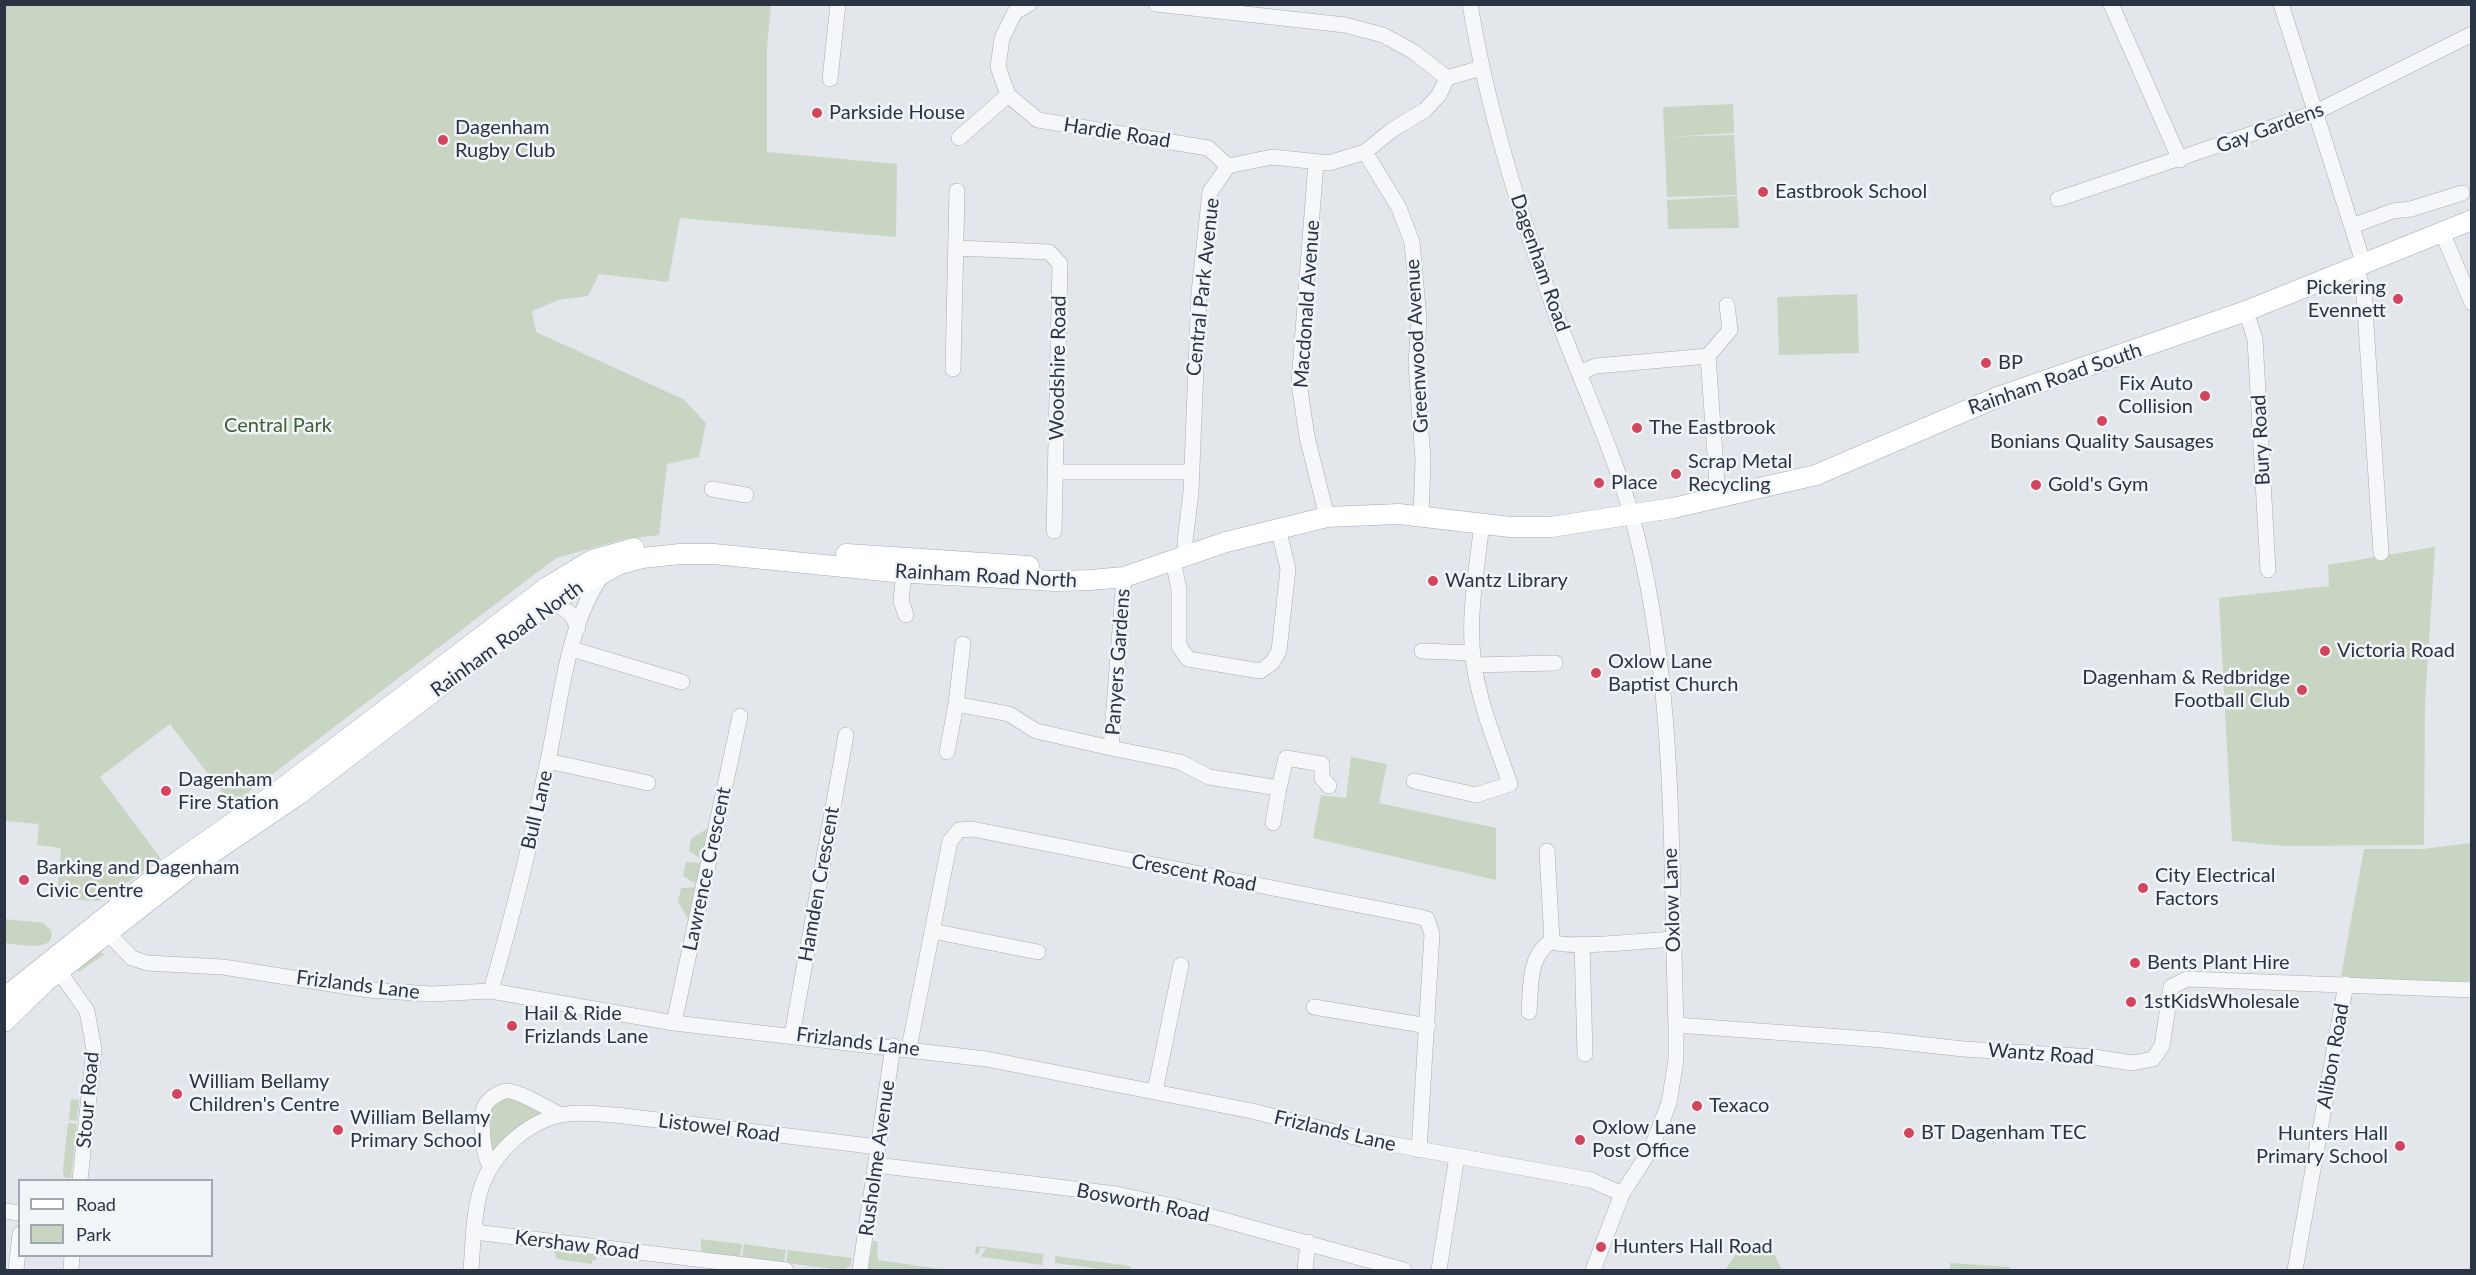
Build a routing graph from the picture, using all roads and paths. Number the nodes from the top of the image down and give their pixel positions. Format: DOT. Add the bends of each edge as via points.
graph roads {
  1 [pos="838,4"];
  2 [pos="1029,4"];
  3 [pos="1156,4"];
  4 [pos="1470,4"];
  5 [pos="2111,4"];
  6 [pos="2281,4"];
  7 [pos="1012,8"];
  8 [pos="2472,34"];
  9 [pos="1480,68"];
  10 [pos="1448,78"];
  11 [pos="830,79"];
  12 [pos="1008,95"];
  13 [pos="2314,113"];
  14 [pos="959,138"];
  15 [pos="1365,152"];
  16 [pos="2180,160"];
  17 [pos="1316,162"];
  18 [pos="1228,165"];
  19 [pos="957,191"];
  20 [pos="2462,193"];
  21 [pos="2058,199"];
  22 [pos="2472,220"];
  23 [pos="2352,226"];
  24 [pos="2442,232"];
  25 [pos="957,248"];
  26 [pos="2360,267"];
  27 [pos="2472,303"];
  28 [pos="1727,305"];
  29 [pos="2246,312"];
  30 [pos="1708,356"];
  31 [pos="953,369"];
  32 [pos="1580,373"];
  33 [pos="1056,472"];
  34 [pos="1192,472"];
  35 [pos="712,489"];
  36 [pos="746,495"];
  37 [pos="1718,498"];
  38 [pos="1631,515"];
  39 [pos="1421,516"];
  40 [pos="1327,517"];
  41 [pos="1482,522"];
  42 [pos="1278,528"];
  43 [pos="1054,531"];
  44 [pos="2381,553"];
  45 [pos="1180,558"];
  46 [pos="1149,567"];
  47 [pos="607,570"];
  48 [pos="2268,570"];
  49 [pos="904,572"];
  50 [pos="1124,576"];
  51 [pos="552,601"];
  52 [pos="906,615"];
  53 [pos="578,628"];
  54 [pos="963,644"];
  55 [pos="572,649"];
  56 [pos="1422,651"];
  57 [pos="1473,659"];
  58 [pos="1555,663"];
  59 [pos="682,682"];
  60 [pos="956,704"];
  61 [pos="740,716"];
  62 [pos="846,735"];
  63 [pos="1111,748"];
  64 [pos="947,752"];
  65 [pos="548,761"];
  66 [pos="1414,782"];
  67 [pos="648,783"];
  68 [pos="1329,786"];
  69 [pos="1279,788"];
  70 [pos="1273,822"];
  71 [pos="1547,851"];
  72 [pos="103,928"];
  73 [pos="932,931"];
  74 [pos="1673,939"];
  75 [pos="1552,941"];
  76 [pos="1582,944"];
  77 [pos="1038,952"];
  78 [pos="1181,965"];
  79 [pos="55,966"];
  80 [pos="2346,984"];
  81 [pos="2472,990"];
  82 [pos="491,991"];
  83 [pos="4,998"];
  84 [pos="1314,1007"];
  85 [pos="1529,1012"];
  86 [pos="4,1022"];
  87 [pos="674,1023"];
  88 [pos="1676,1025"];
  89 [pos="1428,1026"];
  90 [pos="792,1035"];
  91 [pos="892,1046"];
  92 [pos="909,1048"];
  93 [pos="1585,1054"];
  94 [pos="1155,1090"];
  95 [pos="560,1115"];
  96 [pos="878,1147"];
  97 [pos="1419,1150"];
  98 [pos="1457,1156"];
  99 [pos="876,1165"];
  100 [pos="491,1166"];
  101 [pos="80,1179"];
  102 [pos="1622,1194"];
  103 [pos="475,1232"];
  104 [pos="1308,1242"];
  105 [pos="18,1252"];
  106 [pos="16,1270"];
  107 [pos="471,1270"];
  108 [pos="786,1270"];
  109 [pos="860,1270"];
  110 [pos="1305,1270"];
  111 [pos="1404,1270"];
  112 [pos="1439,1270"];
  113 [pos="1593,1270"];
  114 [pos="2295,1270"];
  1 -- 11 [label="street"];
  2 -- 7 [label="street"];
  3 -- 10 [label="street" via="1345,25 1383,35"];
  4 -- 9 [label="street, Dagenham Road"];
  5 -- 16 [label="street"];
  6 -- 13 [label="street"];
  7 -- 12 [label="street" via="998,67"];
  8 -- 13 [label="street, Gay Gardens"];
  9 -- 10 [label="street"];
  9 -- 32 [label="street, Dagenham Road" via="1514,187 1554,309"];
  10 -- 15 [label="street" via="1425,110"];
  12 -- 14 [label="street"];
  12 -- 18 [label="street, Hardie Road" via="1038,120 1208,148"];
  13 -- 16 [label="street, Gay Gardens"];
  13 -- 23 [label="street"];
  15 -- 17 [label="street" via="1329,163"];
  15 -- 39 [label="street, Greenwood Avenue" via="1399,208 1412,242 1419,320 1416,363 1423,460"];
  16 -- 21 [label="street, Gay Gardens"];
  17 -- 18 [label="street" via="1272,157"];
  17 -- 40 [label="street, Macdonald Avenue" via="1299,382 1307,437"];
  18 -- 34 [label="street, Central Park Avenue" via="1210,192 1195,343"];
  19 -- 25 [label="street"];
  20 -- 23 [label="street"];
  22 -- 24 [label="main road, Rainham Road South"];
  23 -- 26 [label="street"];
  24 -- 26 [label="main road, Rainham Road South"];
  24 -- 27 [label="street"];
  25 -- 31 [label="street"];
  25 -- 33 [label="street, Woodshire Road" via="1050,252 1060,264"];
  26 -- 29 [label="main road, Rainham Road South"];
  26 -- 44 [label="street"];
  28 -- 30 [label="street" via="1730,330"];
  29 -- 37 [label="main road, Rainham Road South" via="1998,397 1816,476"];
  29 -- 48 [label="street, Bury Road" via="2255,339"];
  30 -- 32 [label="street" via="1596,366"];
  30 -- 37 [label="street"];
  32 -- 38 [label="street, Dagenham Road"];
  33 -- 34 [label="street"];
  33 -- 43 [label="street, Woodshire Road"];
  34 -- 45 [label="street, Central Park Avenue"];
  35 -- 36 [label="street"];
  37 -- 38 [label="main road, Rainham Road South"];
  38 -- 41 [label="main road, Rainham Road North" via="1551,527"];
  38 -- 74 [label="street, Oxlow Lane" via="1652,600 1663,675"];
  39 -- 40 [label="main road, Rainham Road North"];
  39 -- 41 [label="main road, Rainham Road North"];
  40 -- 42 [label="main road, Rainham Road North"];
  41 -- 57 [label="street" via="1473,582"];
  42 -- 45 [label="main road, Rainham Road North"];
  42 -- 45 [label="street, Central Park Avenue" via="1288,569 1279,651 1272,663 1260,670 1188,659 1179,646"];
  45 -- 46 [label="main road, Rainham Road North"];
  46 -- 50 [label="main road, Rainham Road North"];
  46 -- 72 [label="main road, Rainham Road North" via="1061,568 707,543 657,545 608,554 541,591 277,792 158,875"];
  47 -- 49 [label="main road, Rainham Road North" via="642,558 703,554"];
  47 -- 51 [label="main road, Rainham Road North"];
  47 -- 53 [label="street, Bull Lane" via="597,583"];
  49 -- 50 [label="main road, Rainham Road North" via="1056,581"];
  49 -- 52 [label="street" via="901,601"];
  50 -- 63 [label="street, Panyers Gardens"];
  51 -- 53 [label="street" via="571,614"];
  51 -- 72 [label="main road, Rainham Road North" via="298,795"];
  53 -- 55 [label="street, Bull Lane"];
  54 -- 60 [label="street"];
  55 -- 59 [label="street"];
  55 -- 65 [label="street, Bull Lane"];
  56 -- 57 [label="street"];
  57 -- 58 [label="street"];
  57 -- 66 [label="street" via="1480,694 1510,784 1476,795"];
  60 -- 63 [label="street, Panyers Gardens" via="1009,714 1036,731"];
  60 -- 64 [label="street"];
  61 -- 87 [label="street, Lawrence Crescent"];
  62 -- 90 [label="street, Hamden Crescent"];
  63 -- 69 [label="street, Panyers Gardens" via="1180,762 1209,777"];
  65 -- 67 [label="street"];
  65 -- 82 [label="street, Bull Lane"];
  68 -- 69 [label="street" via="1322,778 1322,764 1286,758"];
  69 -- 70 [label="street"];
  71 -- 75 [label="street"];
  72 -- 79 [label="main road, Rainham Road North"];
  72 -- 82 [label="street, Frizlands Lane" via="132,958 147,963 223,967 369,990 431,994"];
  73 -- 77 [label="street"];
  73 -- 89 [label="street, Crescent Road" via="950,841 959,830 972,829 1422,917 1431,926 1432,934"];
  73 -- 92 [label="street, Crescent Road"];
  74 -- 76 [label="street"];
  74 -- 88 [label="street, Oxlow Lane"];
  75 -- 76 [label="street"];
  75 -- 85 [label="street" via="1538,953"];
  76 -- 93 [label="street"];
  78 -- 94 [label="street"];
  79 -- 83 [label="main road, Rainham Road North"];
  79 -- 86 [label="main road, Rainham Road North" via="44,983"];
  79 -- 101 [label="street, Stour Road" via="87,1011 94,1049"];
  80 -- 81 [label="street"];
  80 -- 88 [label="street, Wantz Road" via="2187,979 2171,987 2162,1046 2153,1059 2132,1063 2094,1056"];
  80 -- 114 [label="street, Alibon Road"];
  82 -- 87 [label="street, Frizlands Lane"];
  84 -- 89 [label="street"];
  87 -- 90 [label="street, Frizlands Lane"];
  88 -- 102 [label="street, Oxlow Lane" via="1676,1060 1669,1103 1650,1149"];
  89 -- 97 [label="street, Crescent Road"];
  90 -- 91 [label="street, Frizlands Lane"];
  91 -- 92 [label="street, Frizlands Lane"];
  91 -- 96 [label="street, Rusholme Avenue"];
  92 -- 94 [label="street, Frizlands Lane" via="1033,1066"];
  94 -- 97 [label="street, Frizlands Lane"];
  95 -- 96 [label="street, Listowel Road" via="616,1115"];
  95 -- 100 [label="street, Listowel Road" via="525,1131"];
  95 -- 100 [label="street, Listowel Road" via="511,1092 498,1094 487,1102 483,1112 485,1153"];
  96 -- 99 [label="street, Rusholme Avenue"];
  97 -- 98 [label="street, Frizlands Lane"];
  98 -- 102 [label="street, Frizlands Lane" via="1591,1180"];
  98 -- 112 [label="street"];
  99 -- 104 [label="street, Bosworth Road" via="1116,1194"];
  99 -- 109 [label="street, Rusholme Avenue"];
  100 -- 103 [label="street, Listowel Road" via="480,1190"];
  102 -- 113 [label="street, Oxlow Lane"];
  103 -- 107 [label="street, Listowel Road"];
  103 -- 108 [label="street, Kershaw Road"];
  104 -- 110 [label="street"];
  104 -- 111 [label="street, Bosworth Road"];
  105 -- 106 [label="street"];
}
